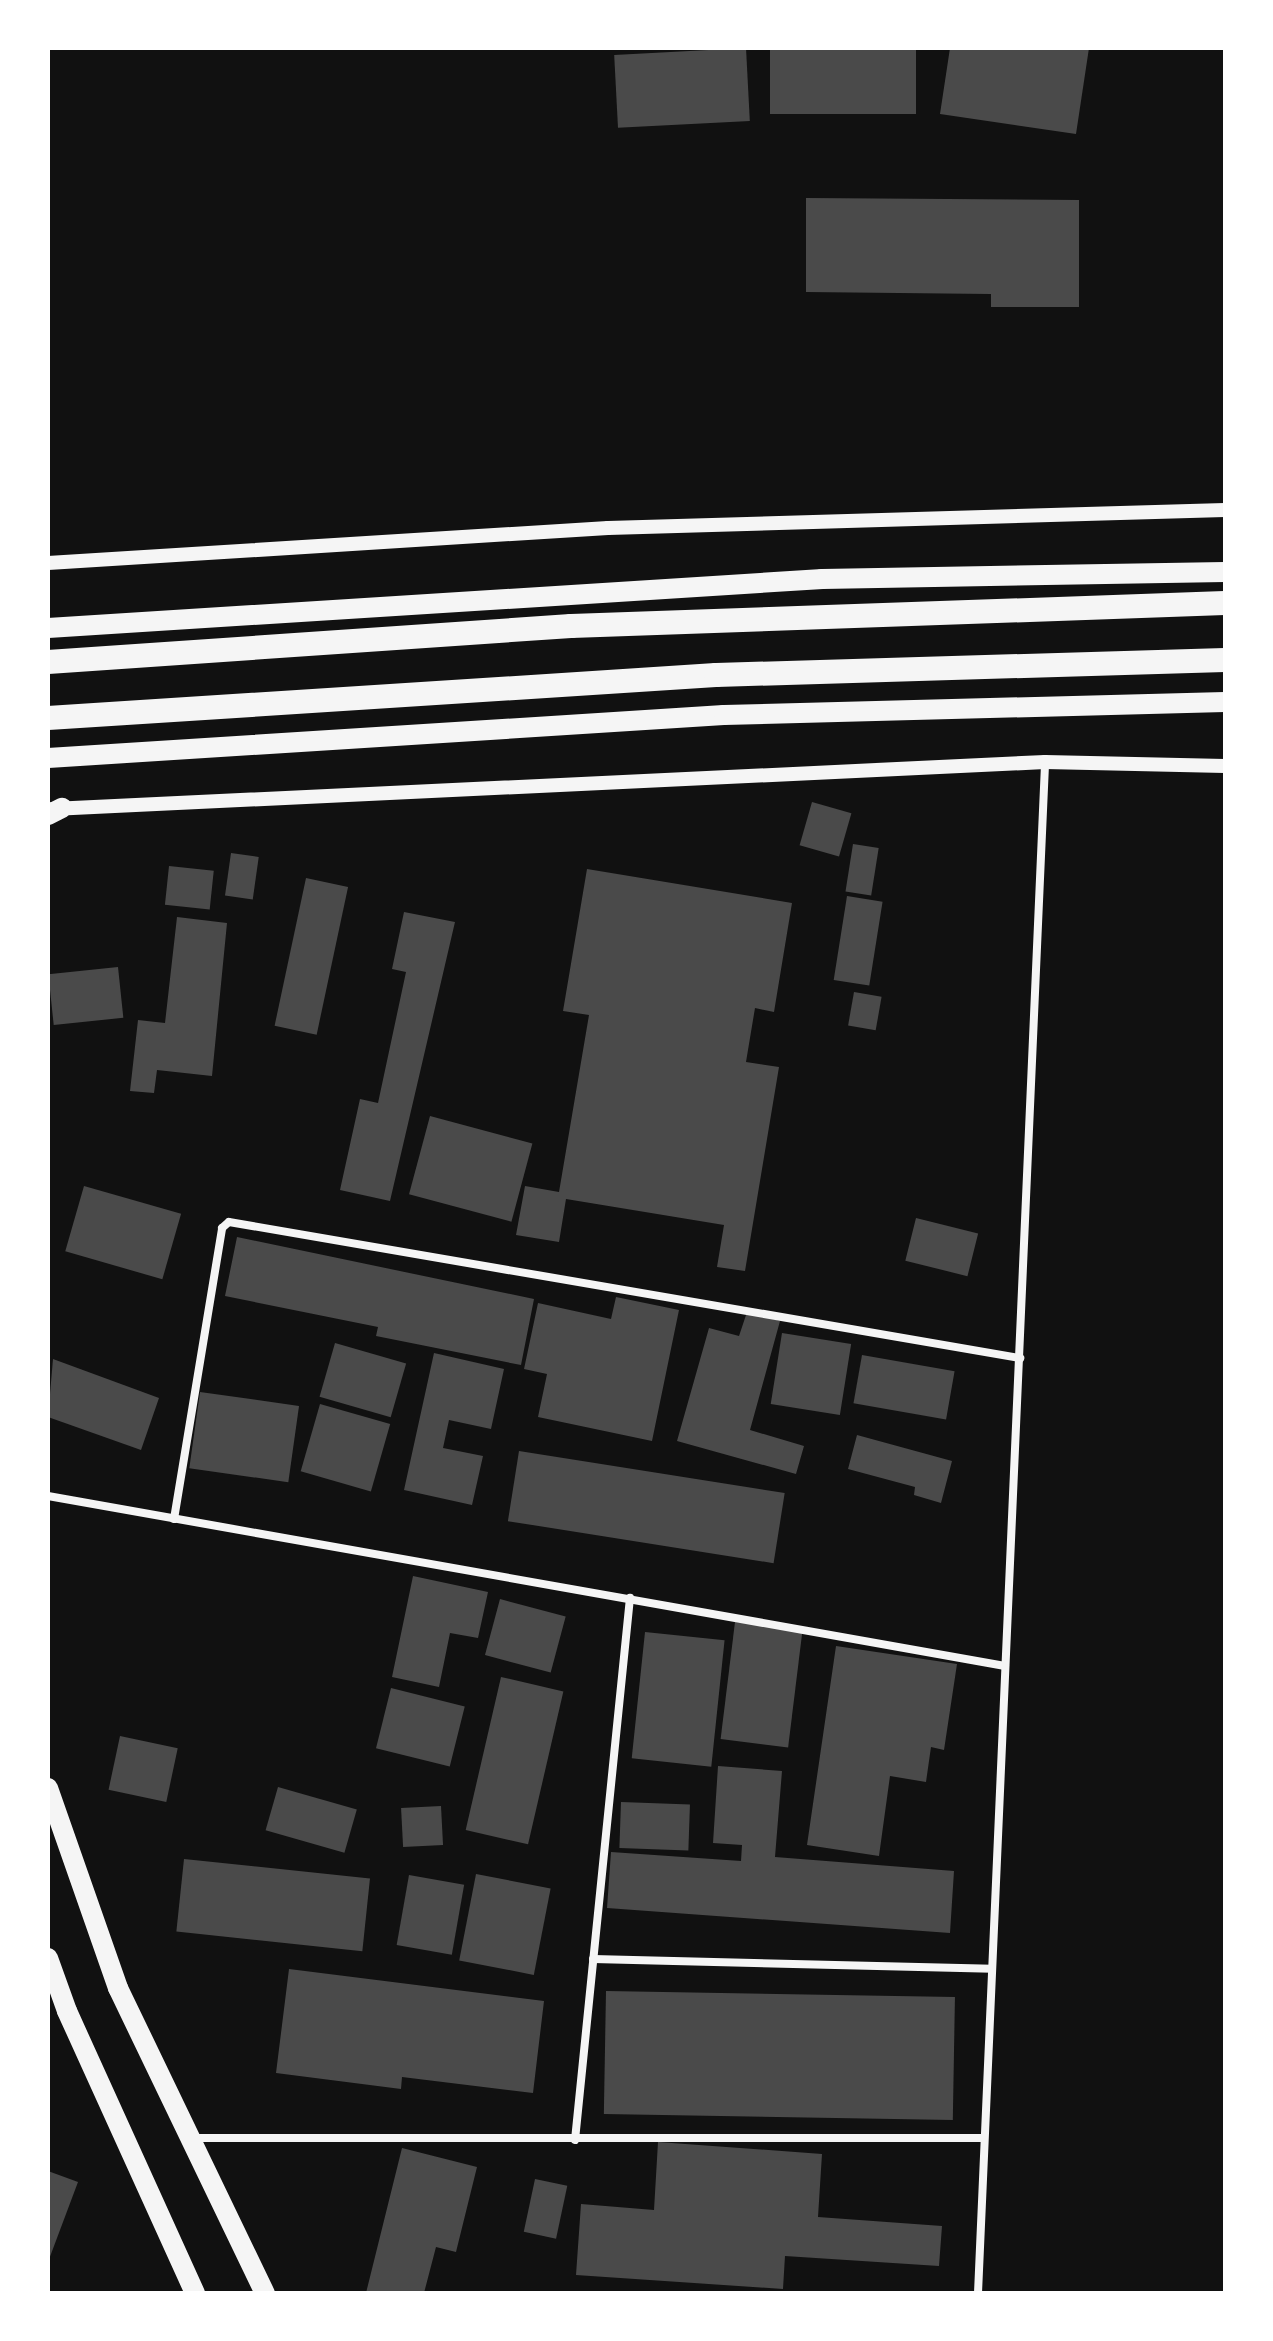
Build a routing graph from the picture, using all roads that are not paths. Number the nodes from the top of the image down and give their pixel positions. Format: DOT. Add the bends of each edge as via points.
graph roads {
  1 [pos="1225,510"];
  2 [pos="48,563"];
  3 [pos="1225,572"];
  4 [pos="1225,603"];
  5 [pos="48,628"];
  6 [pos="1225,660"];
  7 [pos="48,662"];
  8 [pos="1225,702"];
  9 [pos="48,718"];
  10 [pos="48,758"];
  11 [pos="1045,762"];
  12 [pos="1225,766"];
  13 [pos="53,811"];
  14 [pos="1020,1358"];
  15 [pos="48,1496"];
  16 [pos="174,1519"];
  17 [pos="630,1598"];
  18 [pos="1005,1666"];
  19 [pos="48,1788"];
  20 [pos="48,1958"];
  21 [pos="593,1959"];
  22 [pos="992,1969"];
  23 [pos="192,2138"];
  24 [pos="984,2138"];
  25 [pos="575,2140"];
  26 [pos="195,2293"];
  27 [pos="265,2293"];
  28 [pos="978,2293"];
  1 -- 2 [label="street" via="608,528"];
  3 -- 5 [label="main road" via="822,579"];
  4 -- 7 [label="highway" via="571,626"];
  6 -- 9 [label="highway" via="716,675"];
  8 -- 10 [label="main road" via="724,715"];
  11 -- 12 [label="street"];
  11 -- 13 [label="street"];
  11 -- 14 [label="street"];
  14 -- 16 [label="street" via="229,1222 220,1237"];
  14 -- 18 [label="street"];
  15 -- 16 [label="street"];
  16 -- 17 [label="street"];
  17 -- 18 [label="street"];
  17 -- 21 [label="street"];
  18 -- 22 [label="street"];
  19 -- 23 [label="main road" via="118,1988"];
  20 -- 26 [label="main road"];
  21 -- 22 [label="street"];
  21 -- 25 [label="street"];
  22 -- 24 [label="street"];
  23 -- 25 [label="street"];
  23 -- 27 [label="main road"];
  24 -- 25 [label="street"];
  24 -- 28 [label="street"];
}
